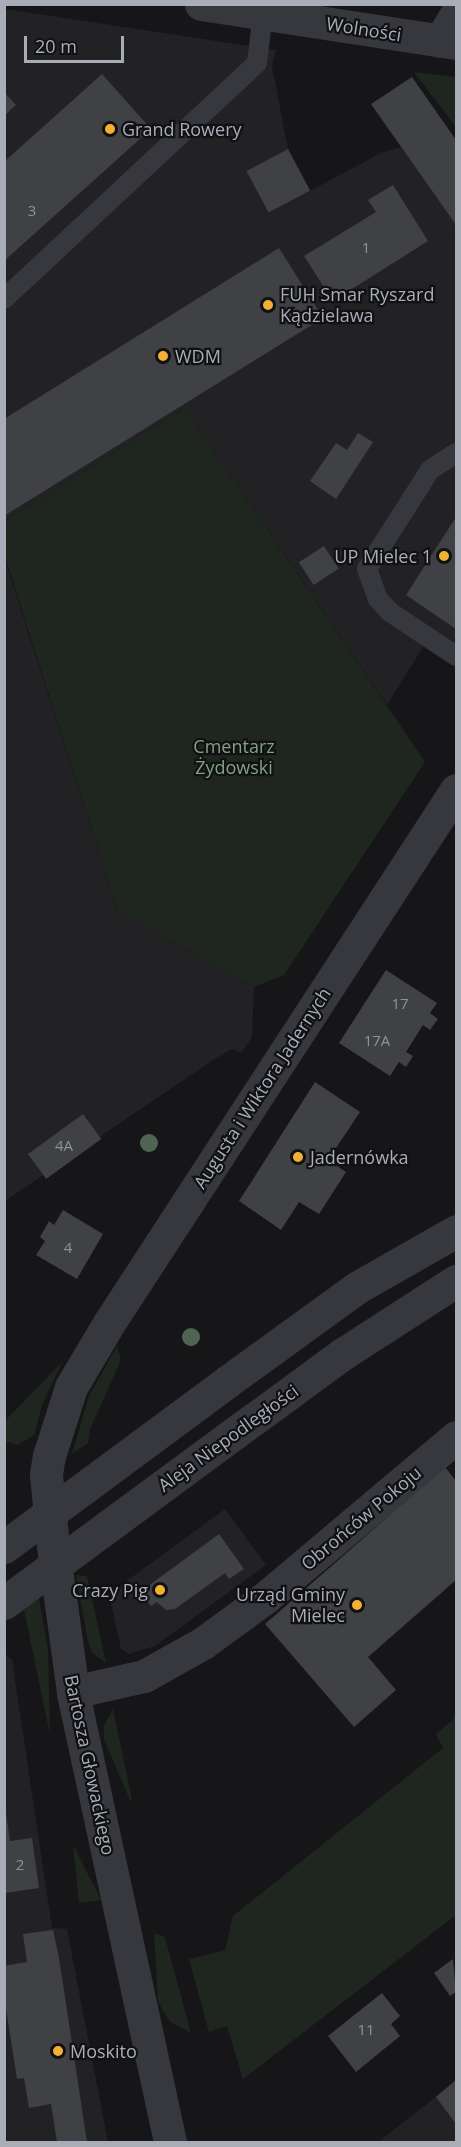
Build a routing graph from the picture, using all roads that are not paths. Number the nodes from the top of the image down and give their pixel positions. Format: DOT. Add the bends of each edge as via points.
graph roads {
  1 [pos="201,4"];
  2 [pos="263,14"];
  3 [pos="451,33"];
  4 [pos="4,299"];
  5 [pos="456,453"];
  6 [pos="456,656"];
  7 [pos="456,790"];
  8 [pos="456,1231"];
  9 [pos="456,1281"];
  10 [pos="70,1387"];
  11 [pos="456,1437"];
  12 [pos="4,1546"];
  13 [pos="4,1603"];
  14 [pos="73,1692"];
  15 [pos="170,2142"];
  1 -- 2 [label="street, Wolności"];
  2 -- 3 [label="street, Wolności"];
  2 -- 4 [label="lane" via="257,63"];
  5 -- 6 [label="lane" via="430,470 367,569 378,599 390,612"];
  7 -- 10 [label="street, Augusta i Wiktora Jadernych"];
  8 -- 12 [label="street, bridge" via="358,1287"];
  9 -- 13 [label="street, Aleja Niepodległości, bridge" via="341,1355"];
  10 -- 14 [label="street, Bartosza Głowackiego" via="46,1474"];
  11 -- 14 [label="street, Obrońców Pokoju" via="266,1597 203,1643 144,1676"];
  14 -- 15 [label="street, Bartosza Głowackiego"];
}
